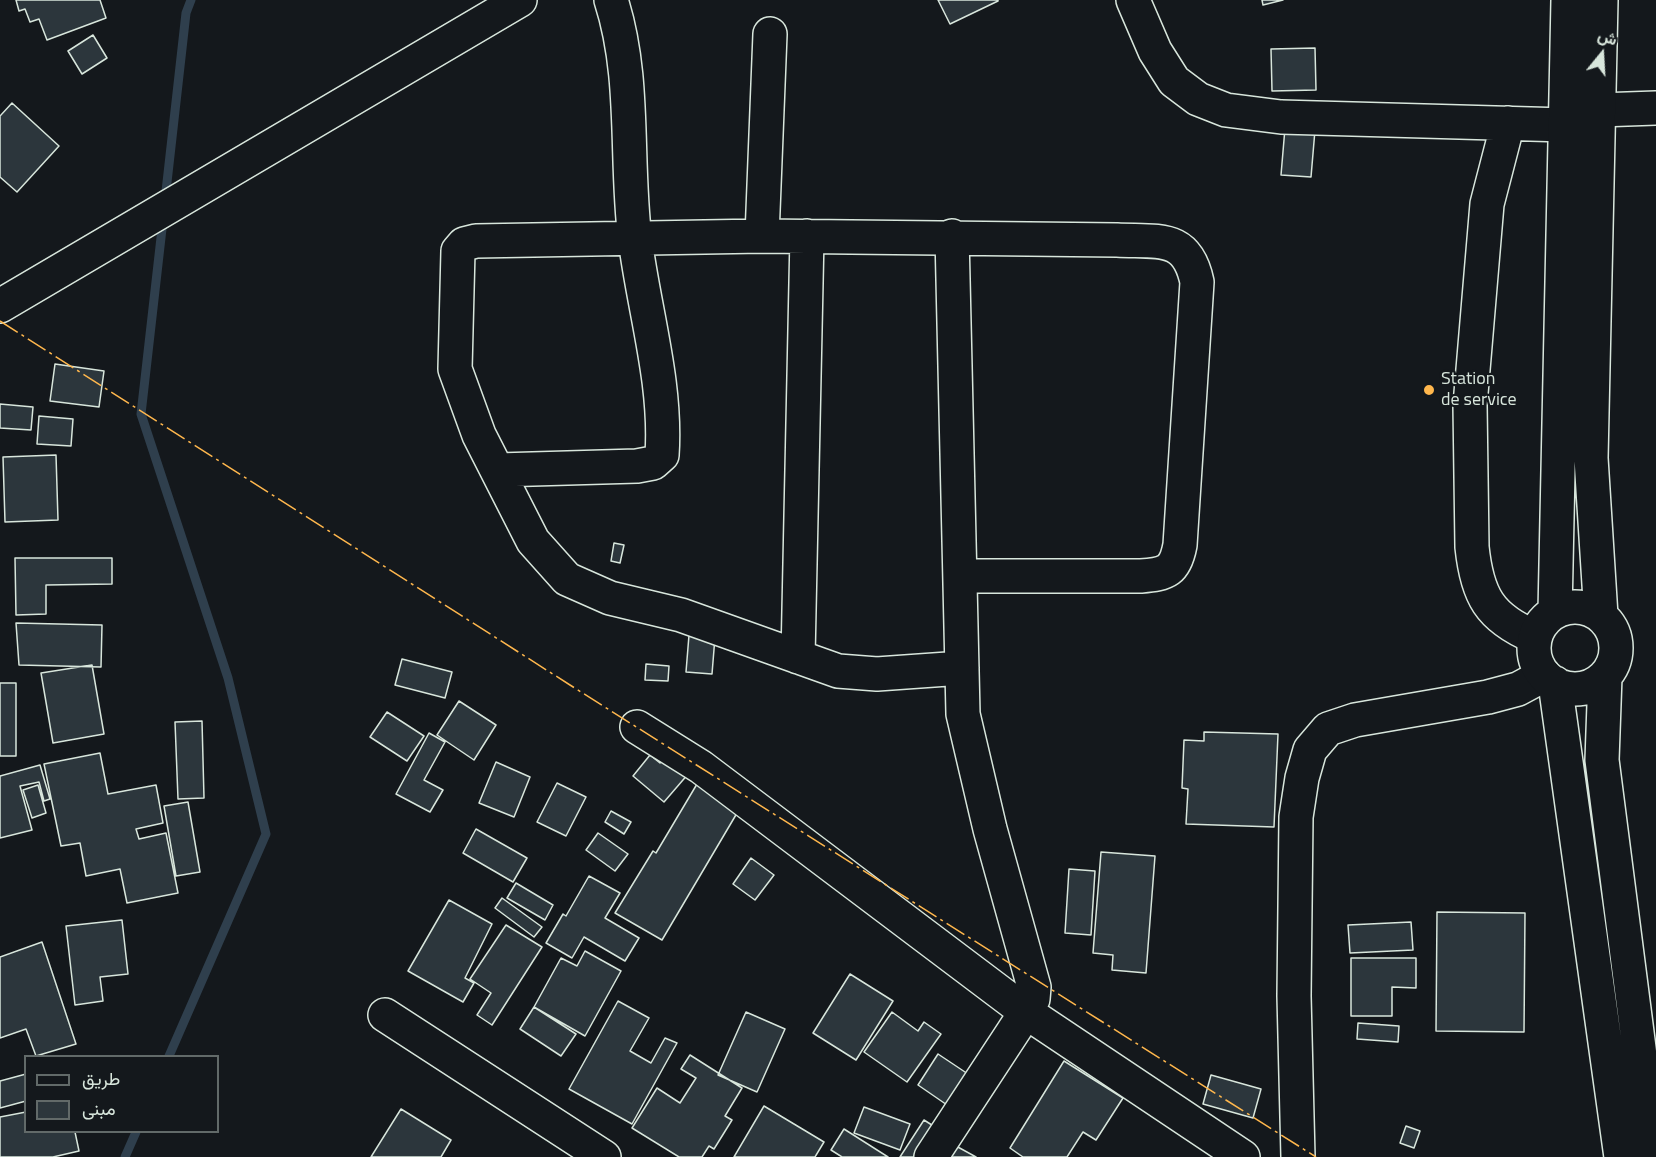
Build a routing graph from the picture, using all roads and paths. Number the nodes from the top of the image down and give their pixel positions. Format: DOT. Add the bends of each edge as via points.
graph roads {
  1 [pos="520,0"];
  2 [pos="612,0"];
  3 [pos="1568,0"];
  4 [pos="1601,0"];
  5 [pos="1141,5"];
  6 [pos="770,34"];
  7 [pos="1656,108"];
  8 [pos="1599,110"];
  9 [pos="1508,123"];
  10 [pos="1566,124"];
  11 [pos="762,236"];
  12 [pos="807,236"];
  13 [pos="952,236"];
  14 [pos="635,238"];
  15 [pos="0,306"];
  16 [pos="498,470"];
  17 [pos="960,576"];
  18 [pos="1555,612"];
  19 [pos="1601,616"];
  20 [pos="1535,637"];
  21 [pos="798,657"];
  22 [pos="962,668"];
  23 [pos="1605,676"];
  24 [pos="1549,679"];
  25 [pos="637,727"];
  26 [pos="1026,1012"];
  27 [pos="385,1015"];
  28 [pos="604,1157"];
  29 [pos="931,1157"];
  30 [pos="1243,1157"];
  31 [pos="1298,1157"];
  32 [pos="1621,1157"];
  33 [pos="1653,1157"];
  1 -- 15 [label="street"];
  2 -- 14 [label="street" via="625,51"];
  3 -- 10 [label="street"];
  4 -- 8 [label="street"];
  5 -- 9 [label="street" via="1155,51 1174,81 1198,99 1226,110 1281,117"];
  6 -- 11 [label="street"];
  7 -- 8 [label="street"];
  8 -- 19 [label="street" via="1591,458"];
  9 -- 10 [label="street"];
  9 -- 20 [label="street" via="1487,204 1470,405 1472,547 1483,598 1514,628"];
  10 -- 18 [label="street"];
  11 -- 12 [label="street"];
  11 -- 14 [label="street"];
  12 -- 13 [label="street"];
  12 -- 21 [label="street"];
  13 -- 17 [label="street"];
  13 -- 17 [label="street" via="1171,244 1193,262 1197,282 1180,545 1171,569 1159,575 1141,576"];
  14 -- 16 [label="street" via="661,406 662,455 653,463 637,465"];
  14 -- 16 [label="street" via="477,241 464,244 458,251 455,369 479,435"];
  16 -- 21 [label="street" via="533,541 567,579 610,598 681,615"];
  17 -- 22 [label="street"];
  18 -- 19 [label="street" via="1579,607"];
  18 -- 20 [label="street" via="1546,618"];
  19 -- 23 [label="street" via="1614,634 1616,650"];
  20 -- 24 [label="street" via="1535,657"];
  21 -- 22 [label="street" via="838,670 877,674"];
  22 -- 26 [label="street" via="963,714 1034,987"];
  23 -- 24 [label="street" via="1582,688 1568,688"];
  23 -- 33 [label="street" via="1602,760"];
  24 -- 31 [label="street" via="1488,697 1355,720 1328,729 1310,750 1296,817 1294,996"];
  24 -- 32 [label="street"];
  25 -- 26 [label="street" via="701,766"];
  26 -- 29 [label="street"];
  26 -- 30 [label="street"];
  27 -- 28 [label="street"];
}
